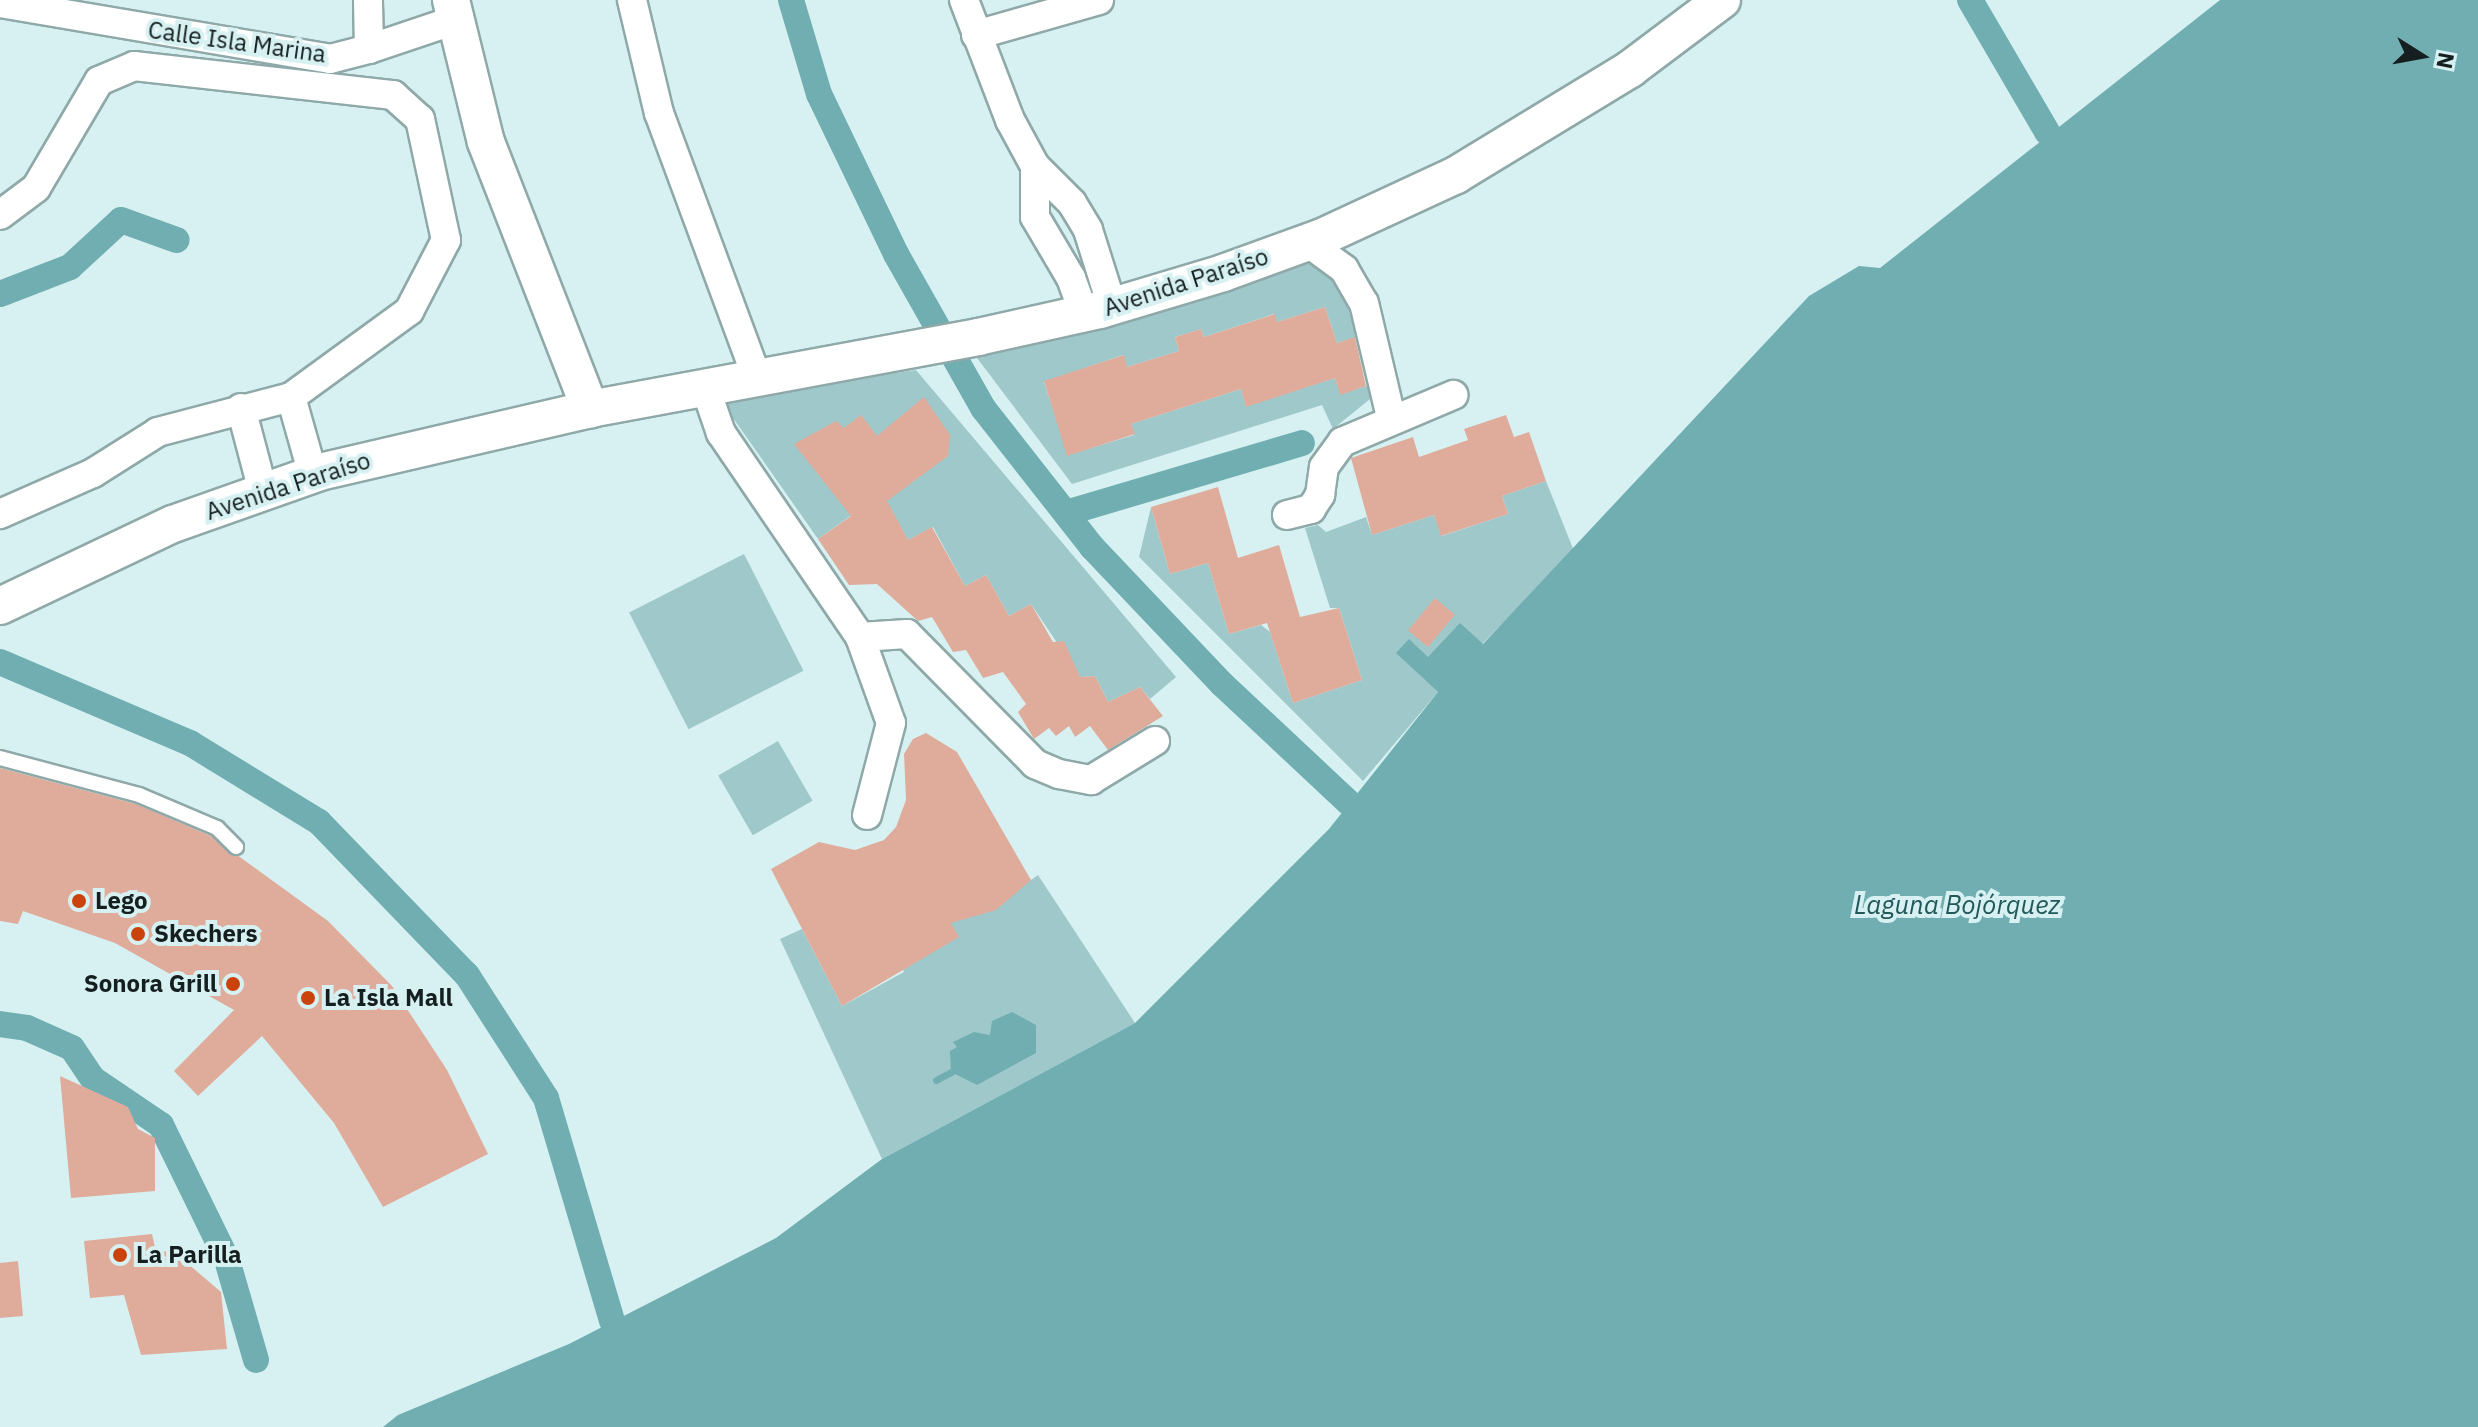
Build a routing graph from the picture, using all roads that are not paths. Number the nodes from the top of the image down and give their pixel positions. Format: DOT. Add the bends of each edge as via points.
graph roads {
  1 [pos="368,0"];
  2 [pos="632,0"];
  3 [pos="964,0"];
  4 [pos="1099,0"];
  5 [pos="1722,0"];
  6 [pos="0,3"];
  7 [pos="453,10"];
  8 [pos="976,35"];
  9 [pos="369,49"];
  10 [pos="1035,166"];
  11 [pos="0,215"];
  12 [pos="1307,242"];
  13 [pos="1098,310"];
  14 [pos="757,378"];
  15 [pos="705,387"];
  16 [pos="1453,395"];
  17 [pos="291,397"];
  18 [pos="241,408"];
  19 [pos="590,409"];
  20 [pos="1391,417"];
  21 [pos="313,475"];
  22 [pos="263,491"];
  23 [pos="0,514"];
  24 [pos="1287,515"];
  25 [pos="4,604"];
  26 [pos="860,637"];
  27 [pos="1155,741"];
  28 [pos="0,758"];
  29 [pos="867,815"];
  30 [pos="236,847"];
  1 -- 9 [label="street"];
  2 -- 14 [label="street" via="659,113"];
  3 -- 8 [label="street"];
  4 -- 8 [label="street"];
  5 -- 12 [label="street, Avenida Paraíso" via="1557,117 1456,175"];
  6 -- 9 [label="street, Calle Isla Marina" via="330,59"];
  7 -- 9 [label="street, Calle Isla Marina"];
  7 -- 19 [label="street" via="486,142"];
  8 -- 10 [label="street"];
  10 -- 13 [label="street" via="1035,217 1071,278"];
  10 -- 13 [label="street" via="1072,203 1088,230"];
  11 -- 17 [label="street" via="36,188 99,81 134,66 393,95 420,119 446,240 409,311"];
  12 -- 13 [label="street, Avenida Paraíso"];
  12 -- 20 [label="street" via="1344,269 1364,303"];
  13 -- 14 [label="street, Avenida Paraíso"];
  14 -- 15 [label="street, Avenida Paraíso"];
  15 -- 19 [label="street, Avenida Paraíso"];
  15 -- 26 [label="street" via="721,433"];
  16 -- 20 [label="street"];
  17 -- 18 [label="street"];
  17 -- 21 [label="street"];
  18 -- 22 [label="street"];
  18 -- 23 [label="street" via="158,432 93,473"];
  19 -- 21 [label="street, Avenida Paraíso"];
  20 -- 24 [label="street" via="1342,442 1324,467 1320,495 1311,509"];
  21 -- 22 [label="street, Avenida Paraíso"];
  22 -- 25 [label="street, Avenida Paraíso" via="108,552"];
  26 -- 27 [label="street" via="907,634 1035,764 1059,774 1091,780"];
  26 -- 29 [label="street" via="891,723"];
  28 -- 30 [label="lane" via="139,795 217,828"];
}
